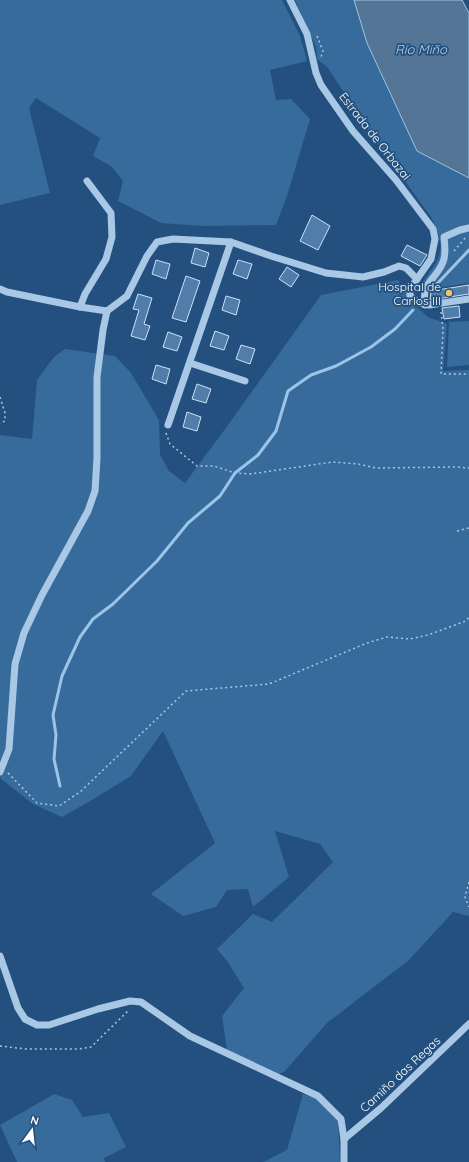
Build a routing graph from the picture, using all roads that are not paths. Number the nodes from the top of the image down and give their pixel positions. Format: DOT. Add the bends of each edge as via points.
graph roads {
  1 [pos="290,0"];
  2 [pos="87,181"];
  3 [pos="469,231"];
  4 [pos="231,242"];
  5 [pos="417,279"];
  6 [pos="0,289"];
  7 [pos="469,299"];
  8 [pos="425,305"];
  9 [pos="80,307"];
  10 [pos="107,311"];
  11 [pos="190,363"];
  12 [pos="245,381"];
  13 [pos="168,425"];
  14 [pos="1,769"];
  15 [pos="0,956"];
  16 [pos="469,1024"];
  17 [pos="344,1139"];
  18 [pos="344,1162"];
  1 -- 5 [label="street, Estrada de Orbazai" via="307,34 321,85 353,131 396,180 433,229 435,239 431,260"];
  2 -- 9 [label="street" via="111,213 112,237 106,259"];
  3 -- 8 [label="street" via="460,230 444,237 443,262 425,289"];
  4 -- 5 [label="street" via="326,273 363,277 399,266 406,268"];
  4 -- 10 [label="street" via="173,239 157,242 127,296"];
  4 -- 11 [label="street"];
  5 -- 8 [label="street, Estrada de Orbazai" via="410,289 410,296 416,302"];
  6 -- 9 [label="street"];
  7 -- 8 [label="street"];
  9 -- 10 [label="street"];
  10 -- 14 [label="street" via="97,377 95,491 88,511 24,633 15,664 9,749"];
  11 -- 12 [label="street"];
  11 -- 13 [label="street"];
  15 -- 17 [label="street" via="18,1008 25,1019 37,1025 49,1025 98,1009 130,1001 141,1002 190,1036 318,1096 341,1119"];
  16 -- 17 [label="street, Camiño das Regas" via="381,1108"];
  17 -- 18 [label="street"];
}
